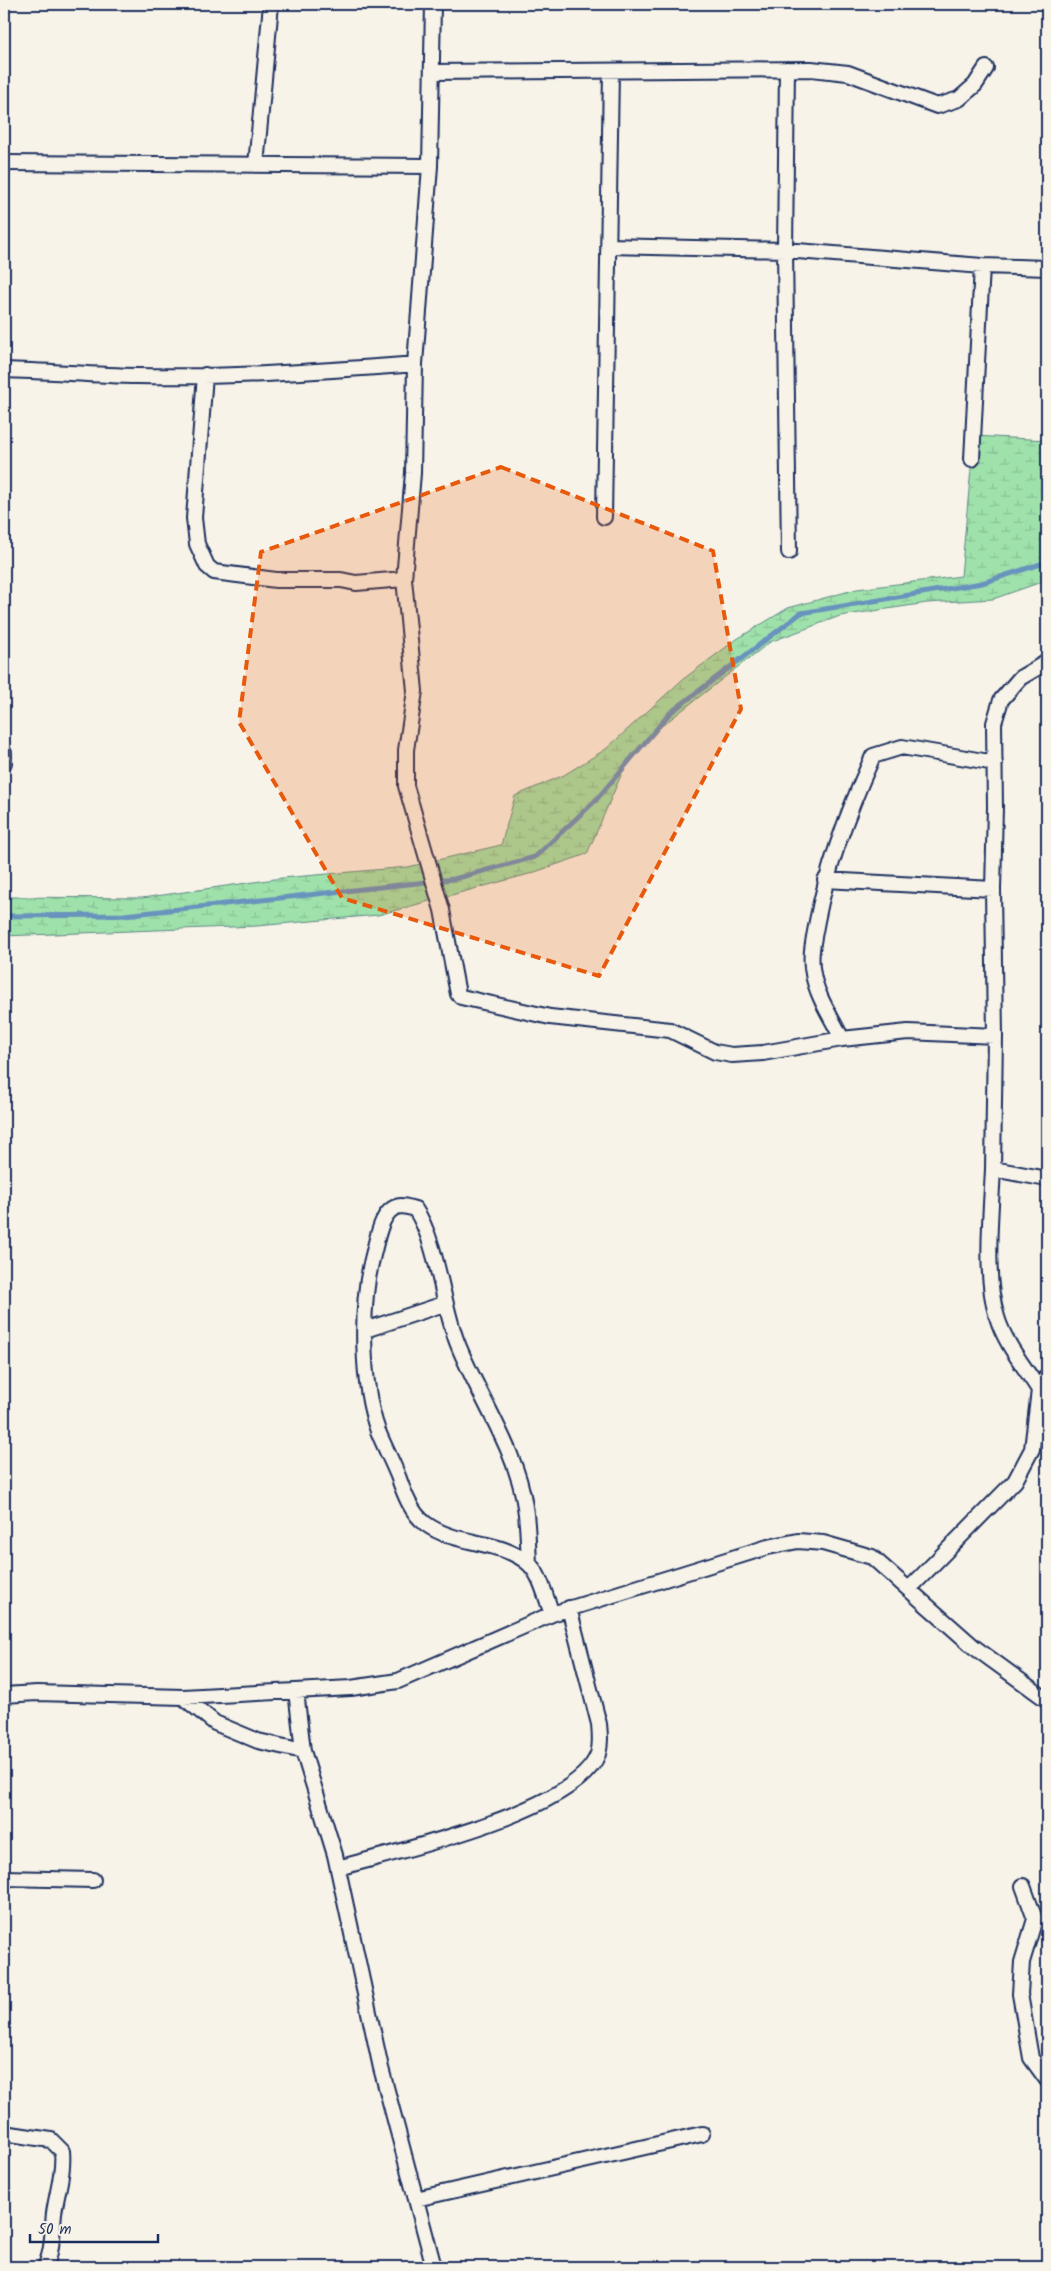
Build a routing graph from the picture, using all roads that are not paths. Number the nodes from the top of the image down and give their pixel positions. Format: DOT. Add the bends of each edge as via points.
graph roads {
  1 [pos="271,4"];
  2 [pos="433,4"];
  3 [pos="986,68"];
  4 [pos="788,69"];
  5 [pos="611,70"];
  6 [pos="432,72"];
  7 [pos="4,163"];
  8 [pos="256,164"];
  9 [pos="430,166"];
  10 [pos="608,246"];
  11 [pos="785,250"];
  12 [pos="982,266"];
  13 [pos="1047,268"];
  14 [pos="414,364"];
  15 [pos="4,370"];
  16 [pos="205,375"];
  17 [pos="972,459"];
  18 [pos="604,517"];
  19 [pos="789,552"];
  20 [pos="404,578"];
  21 [pos="1047,662"];
  22 [pos="4,753"];
  23 [pos="4,763"];
  24 [pos="995,763"];
  25 [pos="825,880"];
  26 [pos="993,889"];
  27 [pos="995,1036"];
  28 [pos="842,1039"];
  29 [pos="993,1169"];
  30 [pos="1047,1179"];
  31 [pos="444,1304"];
  32 [pos="366,1330"];
  33 [pos="1047,1376"];
  34 [pos="1039,1390"];
  35 [pos="529,1564"];
  36 [pos="909,1589"];
  37 [pos="569,1608"];
  38 [pos="552,1614"];
  39 [pos="296,1690"];
  40 [pos="4,1694"];
  41 [pos="183,1697"];
  42 [pos="1047,1700"];
  43 [pos="303,1751"];
  44 [pos="338,1868"];
  45 [pos="4,1878"];
  46 [pos="93,1880"];
  47 [pos="1023,1886"];
  48 [pos="1047,2080"];
  49 [pos="4,2133"];
  50 [pos="702,2134"];
  51 [pos="416,2199"];
  52 [pos="47,2265"];
  53 [pos="434,2267"];
  1 -- 8 [label="street"];
  2 -- 6 [label="street"];
  3 -- 4 [label="street" via="975,86 959,100 937,106 848,73"];
  4 -- 5 [label="street"];
  4 -- 11 [label="street"];
  5 -- 6 [label="street"];
  5 -- 10 [label="street"];
  6 -- 9 [label="street"];
  7 -- 8 [label="street"];
  8 -- 9 [label="street"];
  9 -- 14 [label="street"];
  10 -- 11 [label="street"];
  10 -- 18 [label="street"];
  11 -- 12 [label="street"];
  11 -- 19 [label="street"];
  12 -- 13 [label="street"];
  12 -- 17 [label="street"];
  14 -- 16 [label="street" via="276,375"];
  14 -- 20 [label="street" via="412,472"];
  15 -- 16 [label="street" via="136,376"];
  16 -- 20 [label="street" via="194,518 197,544 207,566 214,572 276,580 356,583"];
  20 -- 28 [label="street" via="415,692 406,750 406,786 442,910 458,994 550,1017 670,1030 715,1052 732,1055"];
  21 -- 24 [label="street" via="1020,678 1001,700 994,723"];
  22 -- 23 [label="street"];
  24 -- 25 [label="street" via="902,747 873,756 852,801"];
  24 -- 26 [label="street"];
  25 -- 26 [label="street"];
  25 -- 28 [label="street" via="812,949 812,971 816,988"];
  26 -- 27 [label="street"];
  27 -- 28 [label="street" via="908,1032"];
  27 -- 29 [label="street"];
  29 -- 30 [label="street"];
  29 -- 34 [label="street" via="992,1294 997,1318"];
  31 -- 32 [label="street"];
  31 -- 32 [label="street" via="425,1222 415,1209 399,1206 387,1212 380,1231 367,1294"];
  31 -- 35 [label="street" via="457,1342 512,1463 525,1506"];
  32 -- 35 [label="street" via="365,1367 372,1408 378,1430 411,1505 426,1524 448,1535 508,1551"];
  33 -- 34 [label="street"];
  34 -- 36 [label="street" via="1032,1450 1015,1481"];
  35 -- 38 [label="street" via="539,1579"];
  36 -- 37 [label="street" via="872,1557 823,1543 798,1541 768,1546"];
  36 -- 42 [label="street" via="974,1647"];
  37 -- 38 [label="street"];
  37 -- 44 [label="street" via="601,1741 588,1770 576,1781 530,1807 482,1829"];
  38 -- 39 [label="street" via="398,1681 351,1688"];
  39 -- 41 [label="street"];
  39 -- 43 [label="street"];
  40 -- 41 [label="street"];
  41 -- 43 [label="street" via="215,1723 258,1741"];
  43 -- 44 [label="street"];
  44 -- 51 [label="street" via="382,2068"];
  45 -- 46 [label="street"];
  47 -- 48 [label="street" via="1035,1919 1022,1962 1020,1994 1031,2058"];
  49 -- 52 [label="street" via="51,2140 62,2151 63,2166"];
  50 -- 51 [label="street"];
  51 -- 53 [label="street"];
}
